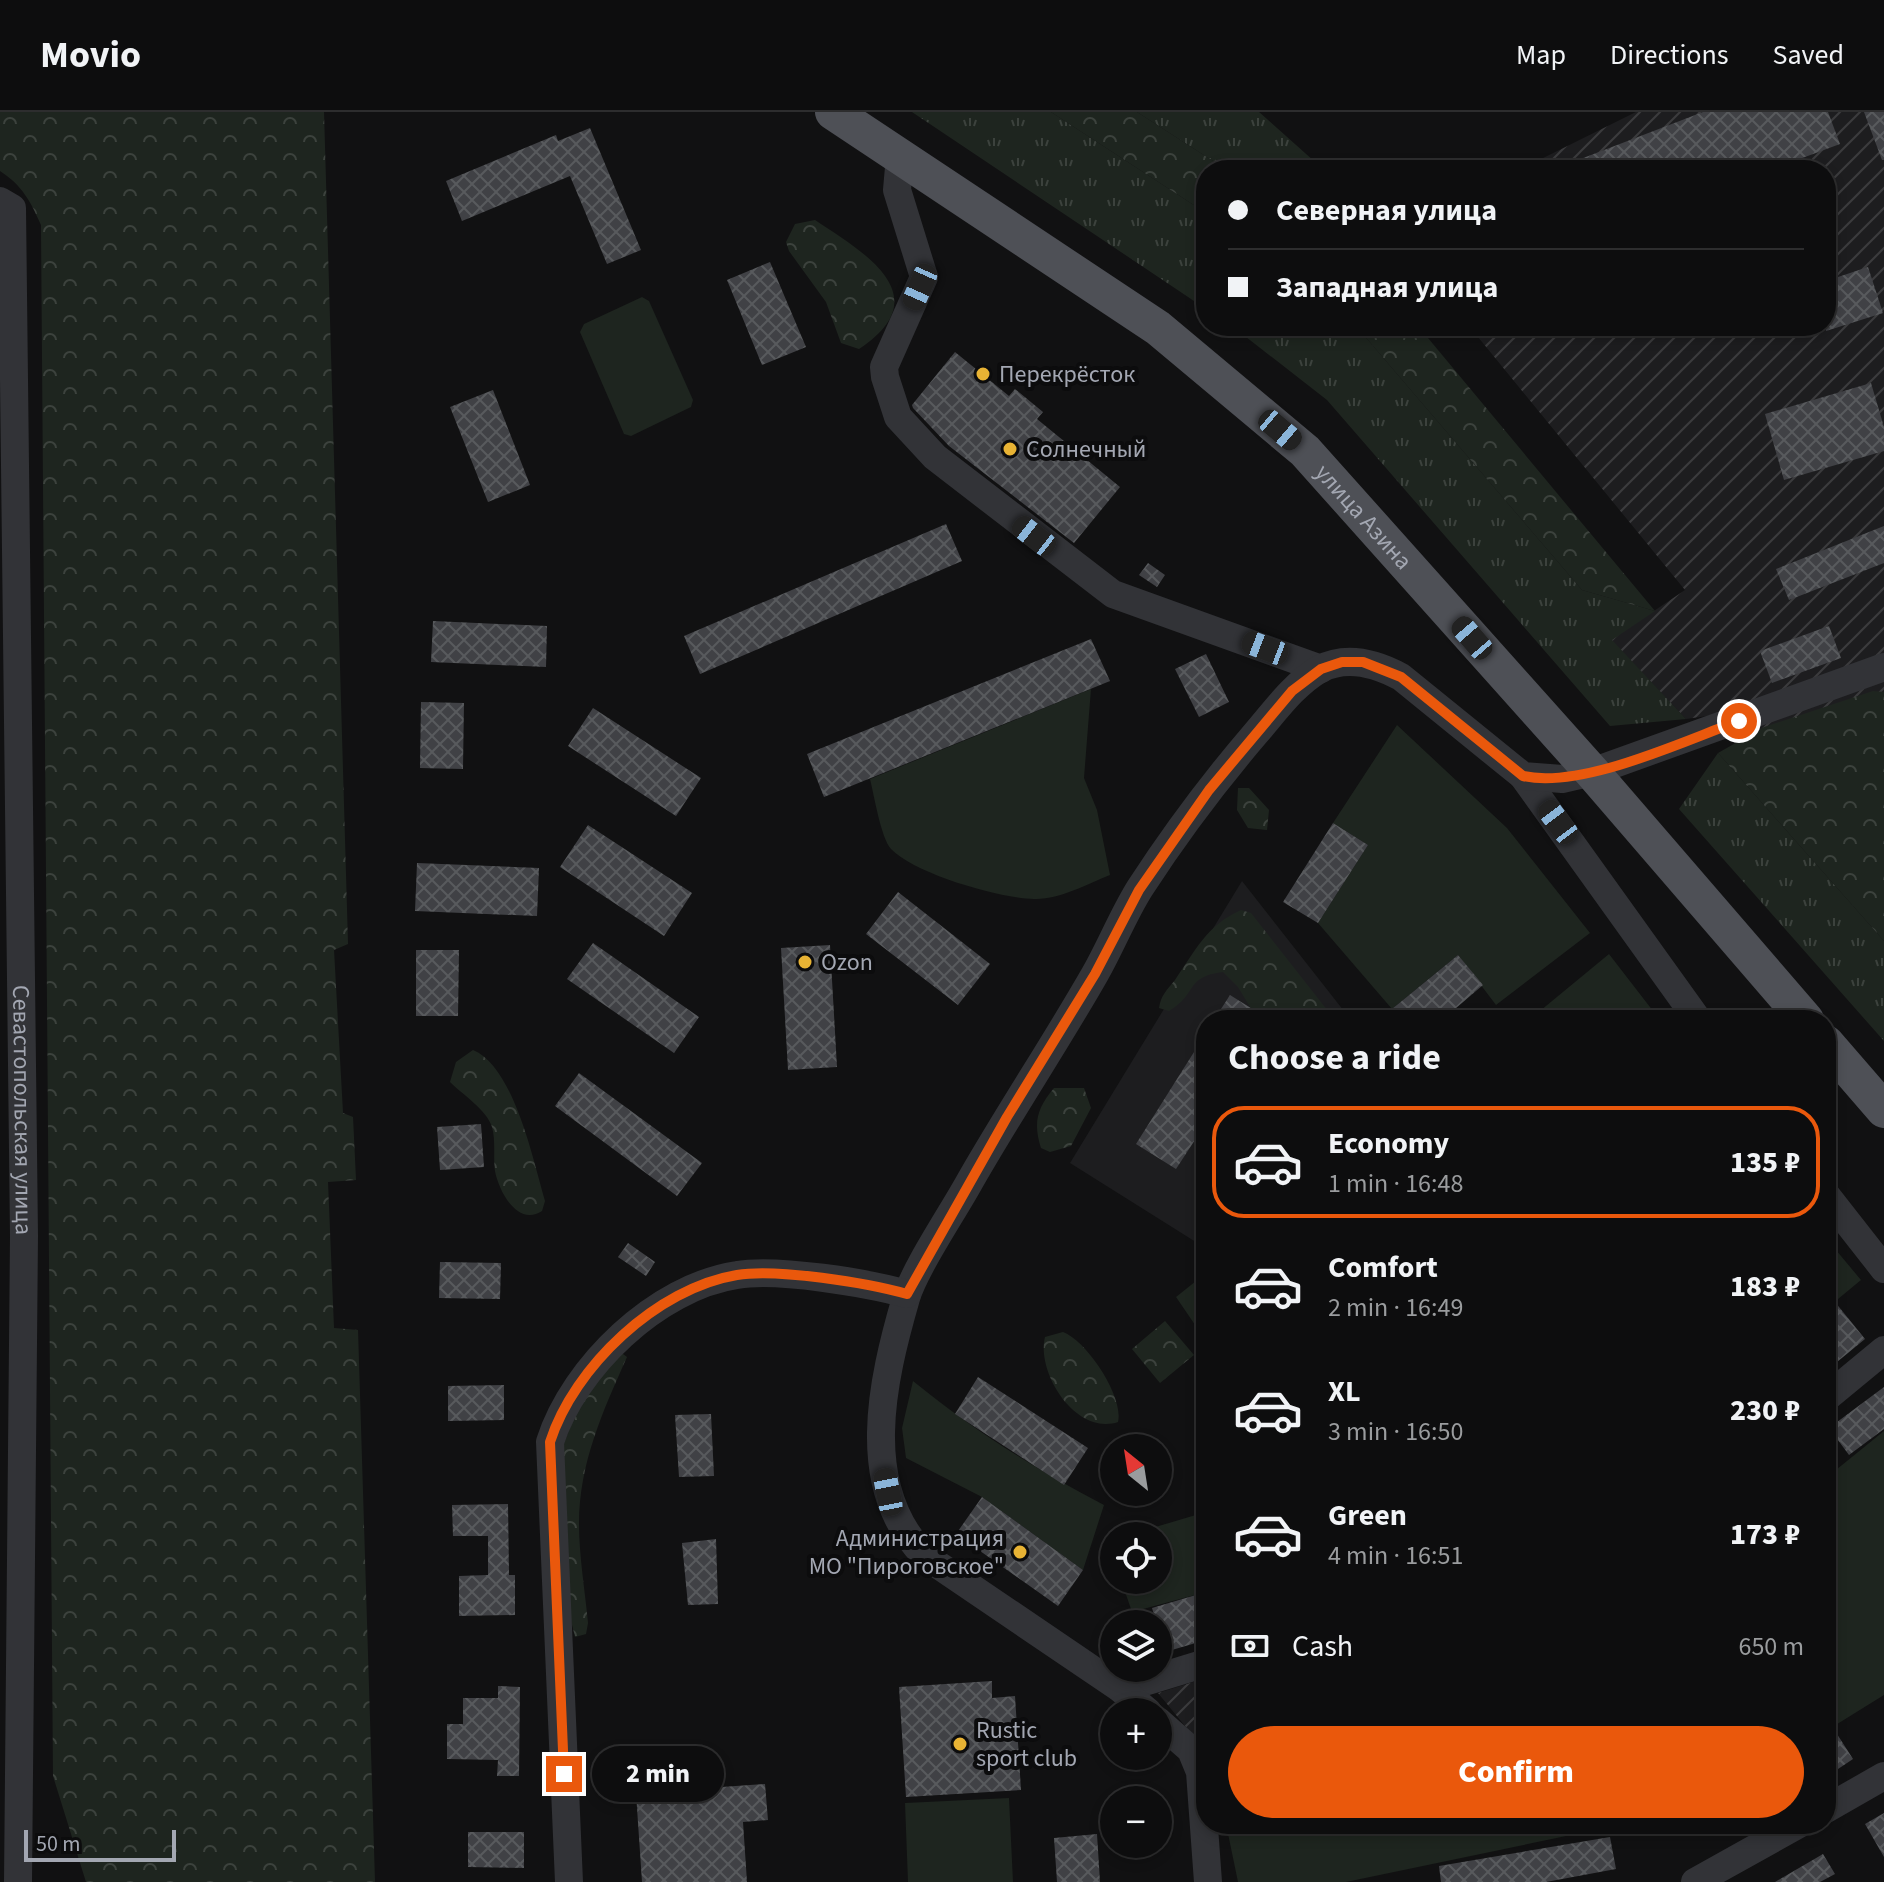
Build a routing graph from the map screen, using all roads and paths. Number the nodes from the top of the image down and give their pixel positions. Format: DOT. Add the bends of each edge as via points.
graph roads {
  1 [pos="833,112"];
  2 [pos="899,173"];
  3 [pos="0,201"];
  4 [pos="1884,667"];
  5 [pos="1321,669"];
  6 [pos="1592,772"];
  7 [pos="1523,776"];
  8 [pos="1691,1010"];
  9 [pos="1797,1010"];
  10 [pos="1836,1055"];
  11 [pos="1884,1110"];
  12 [pos="1836,1208"];
  13 [pos="12,1236"];
  14 [pos="1884,1269"];
  15 [pos="907,1294"];
  16 [pos="1884,1350"];
  17 [pos="1836,1390"];
  18 [pos="1196,1666"];
  19 [pos="1121,1689"];
  20 [pos="1132,1698"];
  21 [pos="1172,1733"];
  22 [pos="1196,1762"];
  23 [pos="1884,1776"];
  24 [pos="1836,1803"];
  25 [pos="1205,1834"];
  26 [pos="1781,1834"];
  27 [pos="18,1882"];
  28 [pos="569,1882"];
  29 [pos="1208,1882"];
  30 [pos="1695,1882"];
  1 -- 2 [label="main road, улица Азина"];
  2 -- 5 [label="street" via="924,277 884,367 885,388 898,417 971,487 1113,594"];
  2 -- 6 [label="main road, улица Азина" via="1158,328 1305,451"];
  3 -- 13 [label="street, Севастопольская улица" via="12,208"];
  4 -- 6 [label="street"];
  5 -- 7 [label="street" via="1342,662 1383,667"];
  5 -- 15 [label="street" via="1292,691 1230,764 1139,890"];
  6 -- 7 [label="street" via="1562,779"];
  6 -- 9 [label="main road, улица Азина"];
  7 -- 8 [label="street"];
  10 -- 11 [label="main road"];
  12 -- 14 [label="street"];
  13 -- 27 [label="street, Севастопольская улица"];
  15 -- 19 [label="street" via="881,1408 880,1456 901,1527 925,1556"];
  15 -- 28 [label="street" via="766,1274 736,1275 687,1291 644,1318 576,1383 550,1442"];
  16 -- 17 [label="street"];
  18 -- 19 [label="street"];
  19 -- 20 [label="street"];
  21 -- 22 [label="street"];
  23 -- 24 [label="street"];
  25 -- 29 [label="street"];
  26 -- 30 [label="street"];
}
